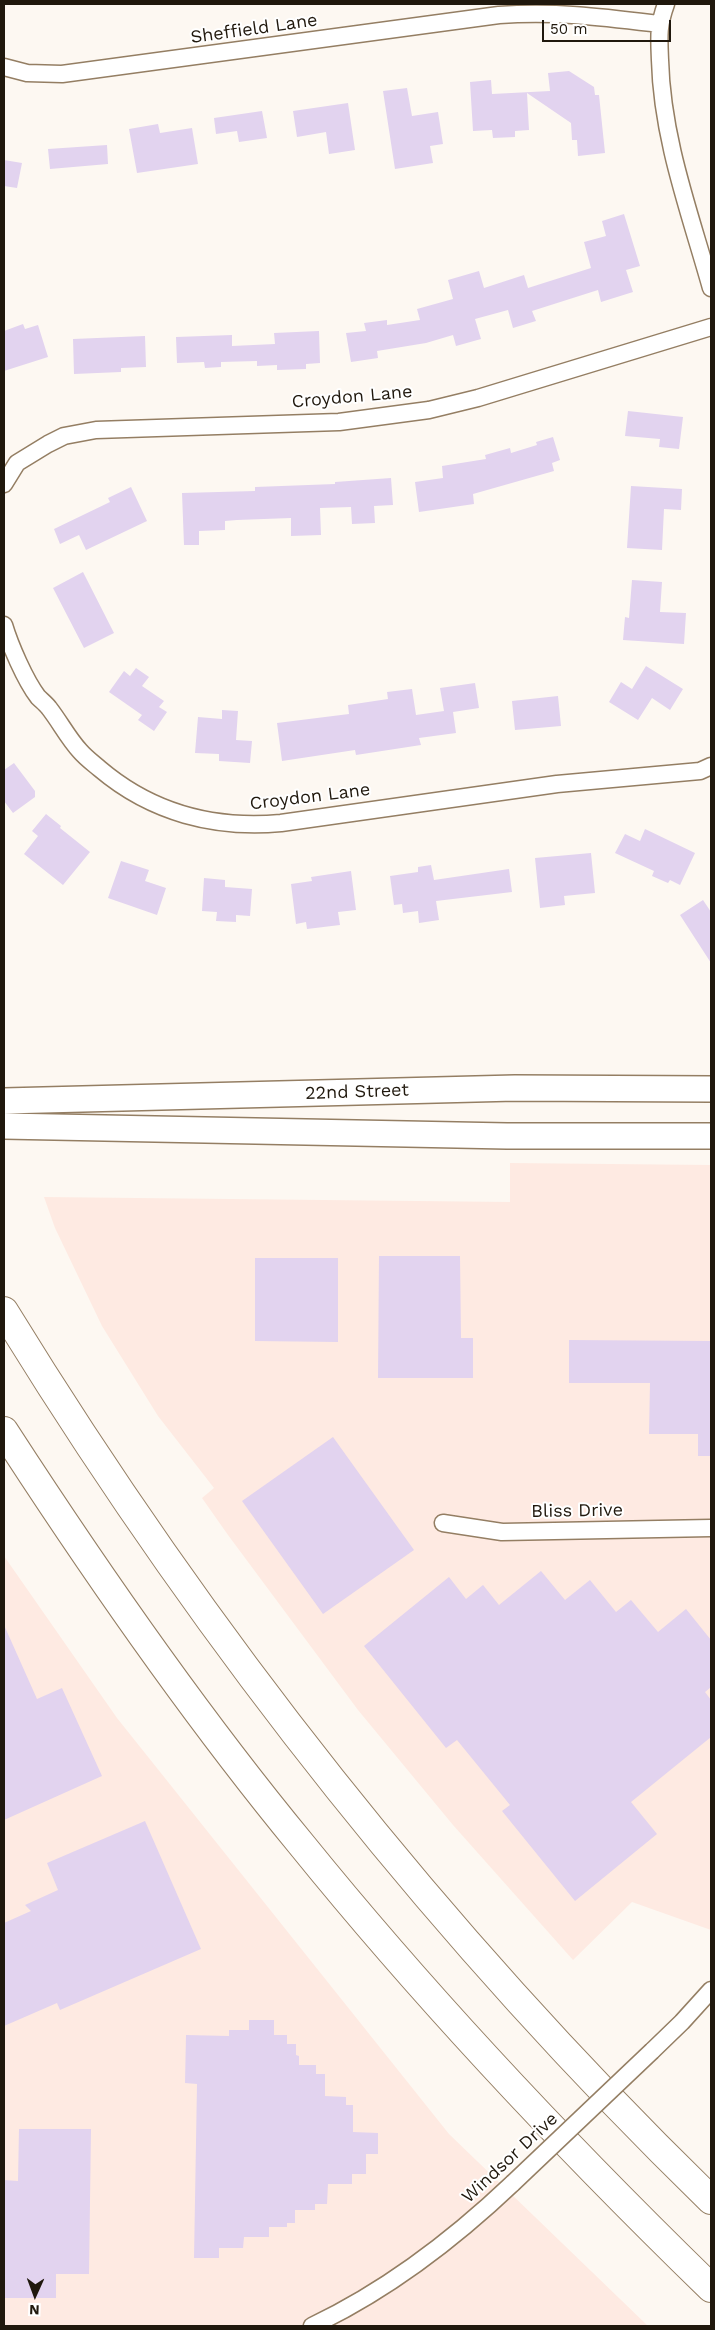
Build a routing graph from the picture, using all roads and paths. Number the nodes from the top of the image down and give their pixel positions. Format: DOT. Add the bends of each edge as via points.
graph roads {
  1 [pos="666,4"];
  2 [pos="659,24"];
  3 [pos="4,68"];
  4 [pos="711,288"];
  5 [pos="711,327"];
  6 [pos="4,484"];
  7 [pos="4,624"];
  8 [pos="711,766"];
  9 [pos="711,1089"];
  10 [pos="4,1101"];
  11 [pos="4,1126"];
  12 [pos="711,1136"];
  13 [pos="4,1311"];
  14 [pos="4,1431"];
  15 [pos="444,1523"];
  16 [pos="711,1528"];
  17 [pos="711,1990"];
  18 [pos="711,2200"];
  19 [pos="711,2288"];
  20 [pos="312,2326"];
  1 -- 2 [label="street"];
  2 -- 3 [label="street, Sheffield Lane" via="541,12 62,74"];
  2 -- 4 [label="street" via="666,127"];
  5 -- 6 [label="street, Croydon Lane" via="429,410 339,422 77,433 48,444 18,463"];
  7 -- 8 [label="street, Croydon Lane" via="9,641 38,696 81,752 111,778 156,805 218,823 281,823 557,784 700,770"];
  9 -- 10 [label="main road, 22nd Street" via="515,1088"];
  11 -- 12 [label="main road" via="507,1136"];
  13 -- 18 [label="highway" via="164,1556 318,1763 488,1966 613,2101"];
  14 -- 19 [label="highway" via="160,1660 301,1844 433,2000 505,2079"];
  15 -- 16 [label="street, Bliss Drive" via="502,1532"];
  17 -- 20 [label="street, Windsor Drive, bridge" via="682,2022 469,2224 419,2264 376,2292"];
}
